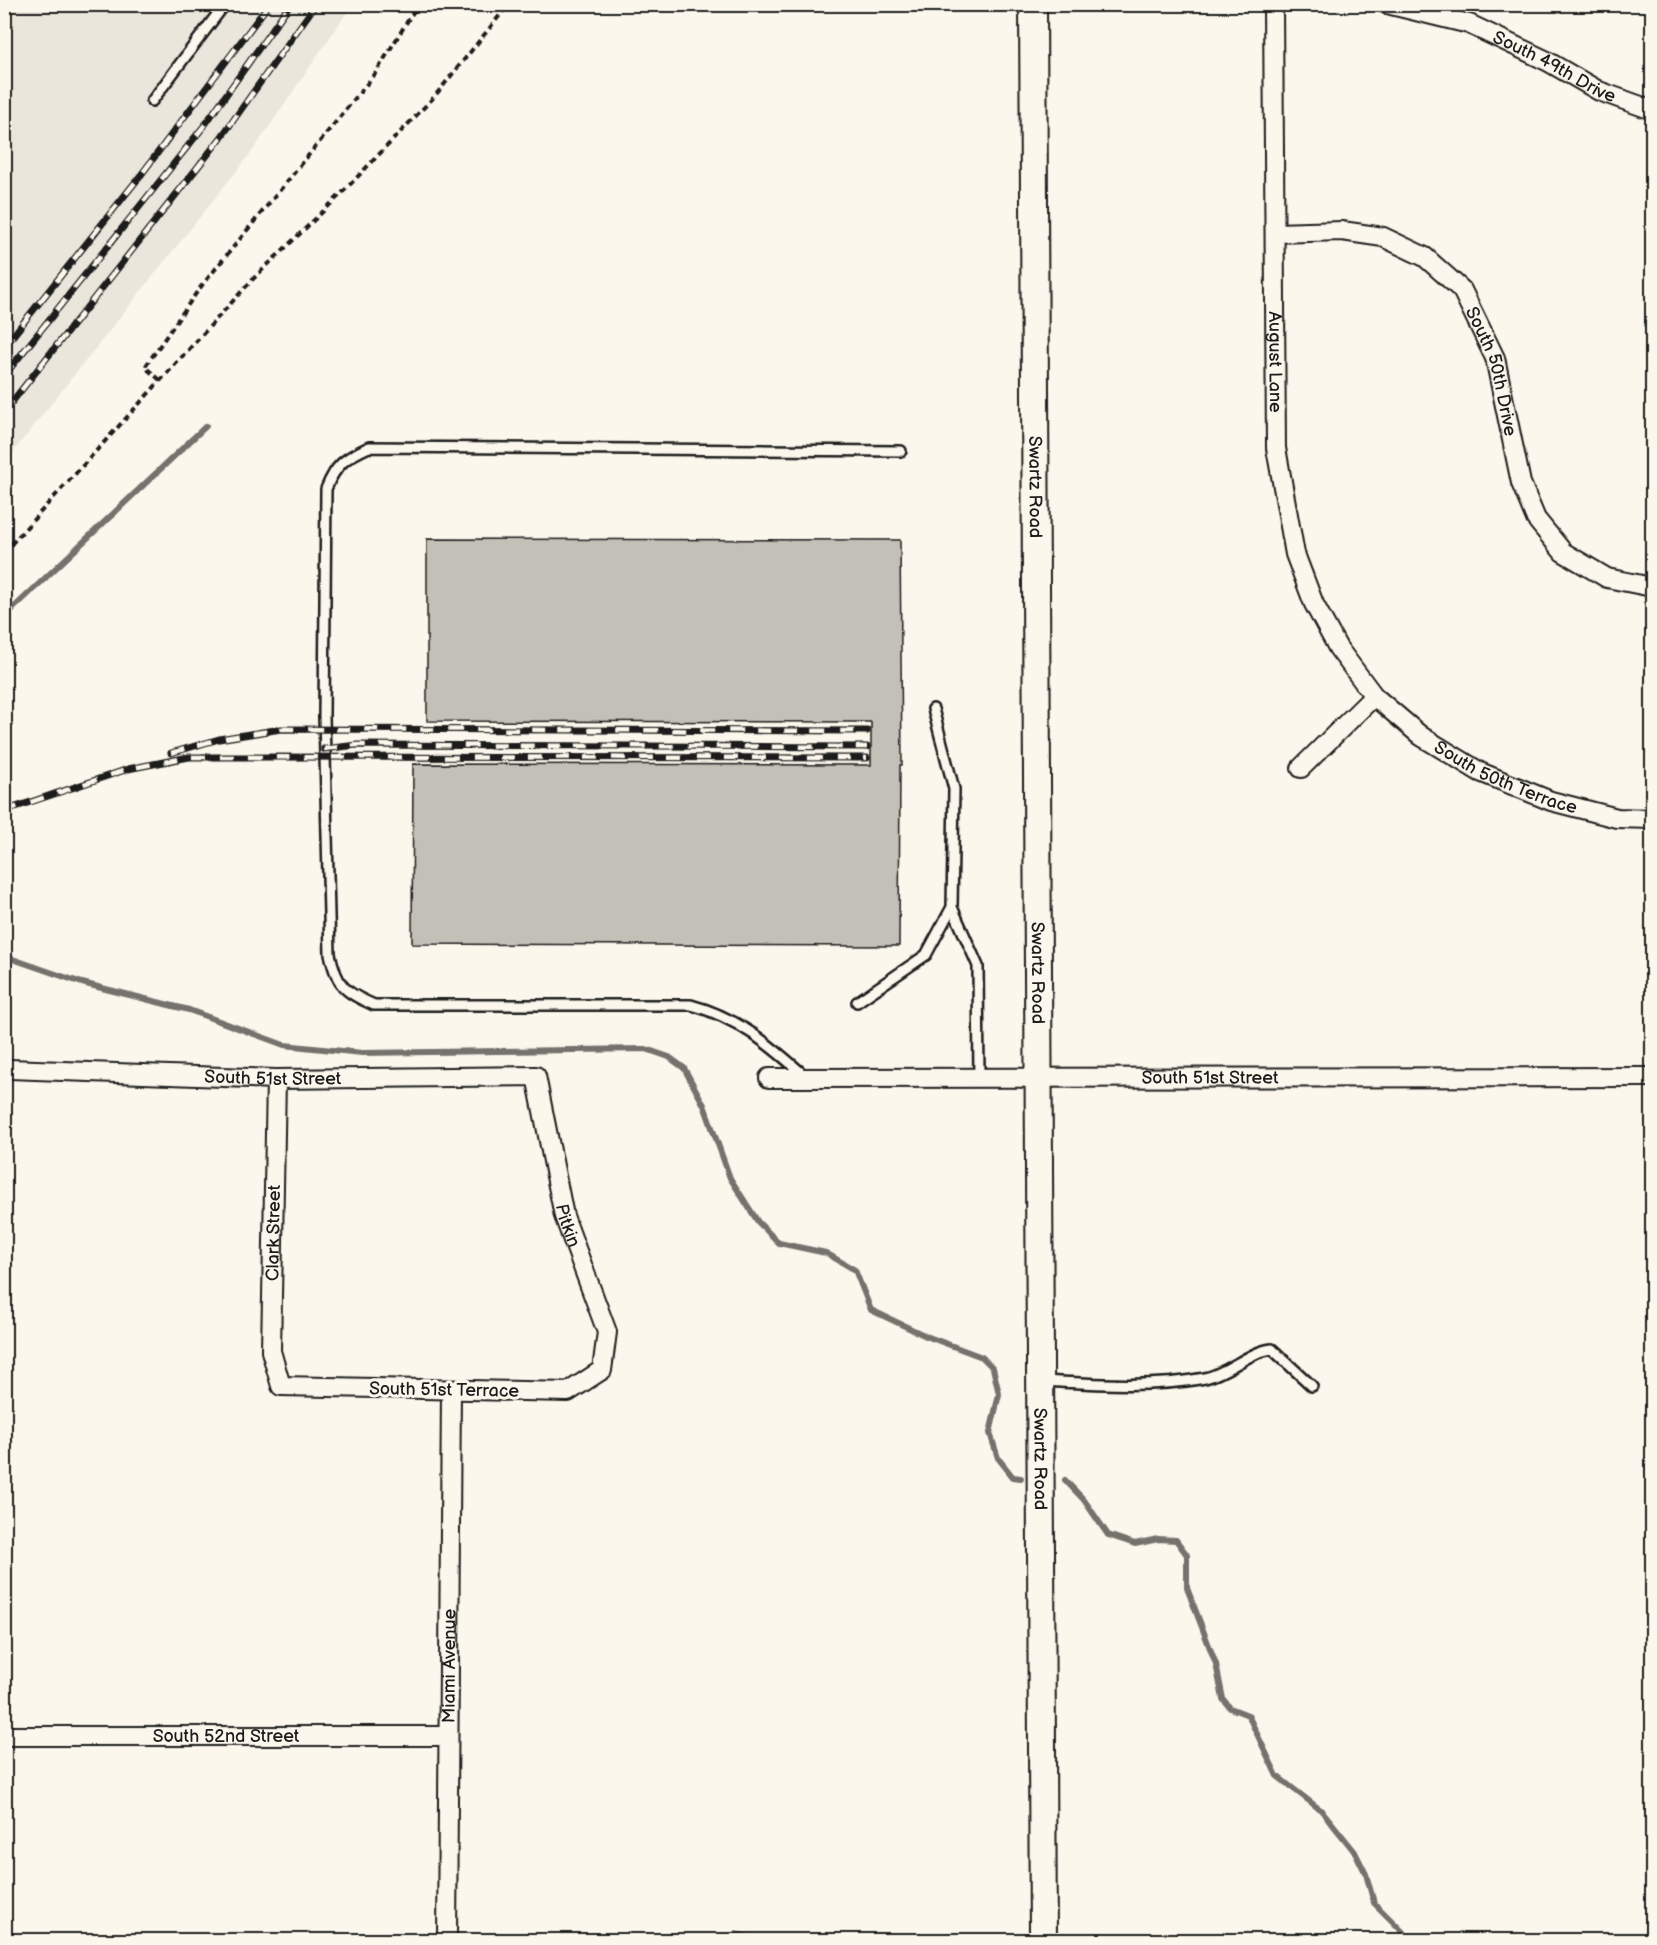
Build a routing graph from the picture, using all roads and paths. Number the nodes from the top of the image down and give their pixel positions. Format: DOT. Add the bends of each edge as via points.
graph roads {
  1 [pos="225,4"];
  2 [pos="418,4"];
  3 [pos="509,4"];
  4 [pos="1033,4"];
  5 [pos="1273,4"];
  6 [pos="1387,4"];
  7 [pos="152,101"];
  8 [pos="1653,110"];
  9 [pos="1275,233"];
  10 [pos="160,380"];
  11 [pos="901,451"];
  12 [pos="4,552"];
  13 [pos="1653,587"];
  14 [pos="1374,696"];
  15 [pos="933,709"];
  16 [pos="1300,768"];
  17 [pos="1653,819"];
  18 [pos="952,907"];
  19 [pos="857,1002"];
  20 [pos="9,1069"];
  21 [pos="536,1076"];
  22 [pos="1653,1077"];
  23 [pos="769,1078"];
  24 [pos="1039,1078"];
  25 [pos="276,1079"];
  26 [pos="809,1079"];
  27 [pos="979,1079"];
  28 [pos="602,1370"];
  29 [pos="1041,1381"];
  30 [pos="281,1386"];
  31 [pos="1312,1386"];
  32 [pos="451,1390"];
  33 [pos="4,1736"];
  34 [pos="448,1736"];
  35 [pos="447,1941"];
  36 [pos="1043,1941"];
  1 -- 7 [label="lane"];
  2 -- 10 [label="path" via="375,74 199,289 145,367"];
  3 -- 10 [label="path" via="434,97 253,279"];
  4 -- 24 [label="street, Swartz Road"];
  5 -- 9 [label="street, August Lane"];
  6 -- 8 [label="street, South 49th Drive" via="1469,24 1547,60 1599,91"];
  9 -- 13 [label="street, South 50th Drive" via="1342,231 1383,237 1425,257 1462,290 1495,358 1521,483 1536,519 1563,552 1607,578"];
  9 -- 14 [label="street, August Lane" via="1276,448 1295,554 1314,604 1338,648"];
  10 -- 12 [label="path"];
  11 -- 26 [label="lane" via="369,447 348,456 333,470 326,489 324,717 330,954 335,976 348,994 374,1005 691,1005 735,1021"];
  14 -- 16 [label="street"];
  14 -- 17 [label="street, South 50th Terrace" via="1421,736 1480,772 1562,804 1617,818"];
  15 -- 18 [label="lane" via="954,789"];
  18 -- 19 [label="lane" via="926,955"];
  18 -- 27 [label="lane" via="978,966"];
  20 -- 25 [label="street, South 51st Street"];
  21 -- 25 [label="street, South 51st Street"];
  21 -- 28 [label="street, Pitkin" via="564,1216 607,1332"];
  22 -- 24 [label="street, South 51st Street"];
  23 -- 26 [label="street, South 51st Street"];
  24 -- 27 [label="street, South 51st Street"];
  24 -- 29 [label="street, Swartz Road"];
  25 -- 30 [label="street, Clark Street" via="271,1351"];
  26 -- 27 [label="street, South 51st Street"];
  28 -- 32 [label="street, South 51st Terrace" via="568,1392"];
  29 -- 31 [label="lane" via="1109,1384 1206,1378 1259,1351 1272,1349"];
  29 -- 36 [label="street, Swartz Road"];
  30 -- 32 [label="street, South 51st Terrace"];
  32 -- 34 [label="street, Miami Avenue"];
  33 -- 34 [label="street, South 52nd Street"];
  34 -- 35 [label="street, Miami Avenue"];
}
